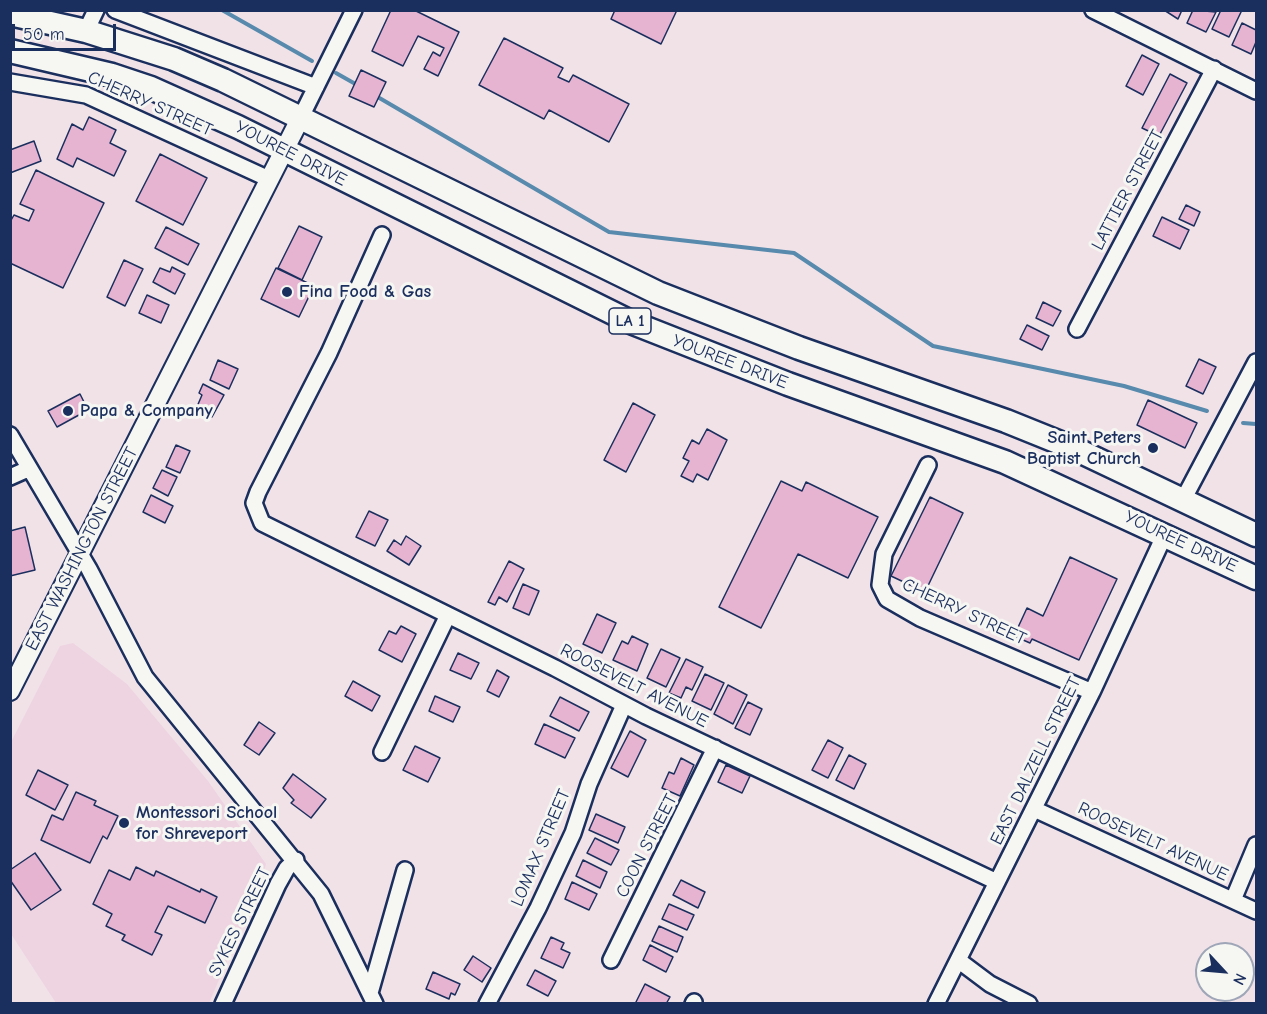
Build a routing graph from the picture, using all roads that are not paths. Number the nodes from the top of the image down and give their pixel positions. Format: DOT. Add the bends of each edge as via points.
graph roads {
  1 [pos="115,10"];
  2 [pos="354,10"];
  3 [pos="1092,10"];
  4 [pos="10,14"];
  5 [pos="91,21"];
  6 [pos="10,51"];
  7 [pos="1214,69"];
  8 [pos="10,82"];
  9 [pos="316,87"];
  10 [pos="1257,91"];
  11 [pos="301,117"];
  12 [pos="283,151"];
  13 [pos="269,179"];
  14 [pos="382,235"];
  15 [pos="1077,329"];
  16 [pos="1257,362"];
  17 [pos="10,435"];
  18 [pos="928,465"];
  19 [pos="28,469"];
  20 [pos="10,477"];
  21 [pos="1183,500"];
  22 [pos="1166,534"];
  23 [pos="1257,535"];
  24 [pos="80,554"];
  25 [pos="1257,578"];
  26 [pos="448,615"];
  27 [pos="10,691"];
  28 [pos="1092,692"];
  29 [pos="624,705"];
  30 [pos="715,748"];
  31 [pos="382,752"];
  32 [pos="1034,809"];
  33 [pos="1257,845"];
  34 [pos="296,860"];
  35 [pos="405,870"];
  36 [pos="997,882"];
  37 [pos="1233,900"];
  38 [pos="1257,911"];
  39 [pos="611,960"];
  40 [pos="958,960"];
  41 [pos="372,998"];
  42 [pos="223,1004"];
  43 [pos="486,1004"];
  44 [pos="936,1004"];
  45 [pos="1029,1004"];
  1 -- 9 [label="street"];
  2 -- 9 [label="street"];
  3 -- 7 [label="street"];
  4 -- 5 [label="main road, YOUREE DRIVE / LA 1"];
  5 -- 11 [label="main road, YOUREE DRIVE / LA 1"];
  6 -- 12 [label="main road, YOUREE DRIVE / LA 1" via="151,88"];
  7 -- 10 [label="street"];
  7 -- 15 [label="street, LATTIER STREET"];
  8 -- 13 [label="street, CHERRY STREET" via="86,94"];
  9 -- 11 [label="street"];
  11 -- 12 [label="street, EAST WASHINGTON STREET"];
  11 -- 21 [label="main road, YOUREE DRIVE / LA 1" via="658,293 1006,421"];
  12 -- 13 [label="street, EAST WASHINGTON STREET"];
  12 -- 22 [label="main road, YOUREE DRIVE / LA 1" via="633,323 1005,462"];
  13 -- 24 [label="street, EAST WASHINGTON STREET"];
  14 -- 26 [label="street, ROOSEVELT AVENUE" via="329,353 254,502 258,517 268,527"];
  16 -- 21 [label="street"];
  17 -- 19 [label="street"];
  18 -- 28 [label="street, CHERRY STREET" via="884,554 879,573 887,599 920,618"];
  19 -- 20 [label="street"];
  19 -- 24 [label="street"];
  21 -- 22 [label="main road"];
  21 -- 23 [label="main road, YOUREE DRIVE / LA 1"];
  22 -- 25 [label="main road, YOUREE DRIVE / LA 1"];
  22 -- 28 [label="street, EAST DALZELL STREET"];
  24 -- 27 [label="street, EAST WASHINGTON STREET"];
  24 -- 34 [label="street" via="145,677"];
  26 -- 29 [label="street, ROOSEVELT AVENUE"];
  26 -- 31 [label="street"];
  28 -- 32 [label="street, EAST DALZELL STREET"];
  29 -- 30 [label="street, ROOSEVELT AVENUE"];
  29 -- 43 [label="street, LOMAX STREET" via="538,908"];
  30 -- 36 [label="street, ROOSEVELT AVENUE"];
  30 -- 39 [label="street, COON STREET"];
  32 -- 36 [label="street, EAST DALZELL STREET"];
  32 -- 37 [label="street, ROOSEVELT AVENUE"];
  33 -- 37 [label="street"];
  34 -- 41 [label="street" via="332,913"];
  34 -- 42 [label="street, SYKES STREET" via="278,884"];
  35 -- 41 [label="street"];
  36 -- 40 [label="street, EAST DALZELL STREET"];
  37 -- 38 [label="street, ROOSEVELT AVENUE"];
  40 -- 44 [label="street, EAST DALZELL STREET"];
  40 -- 45 [label="street" via="990,984"];
}
